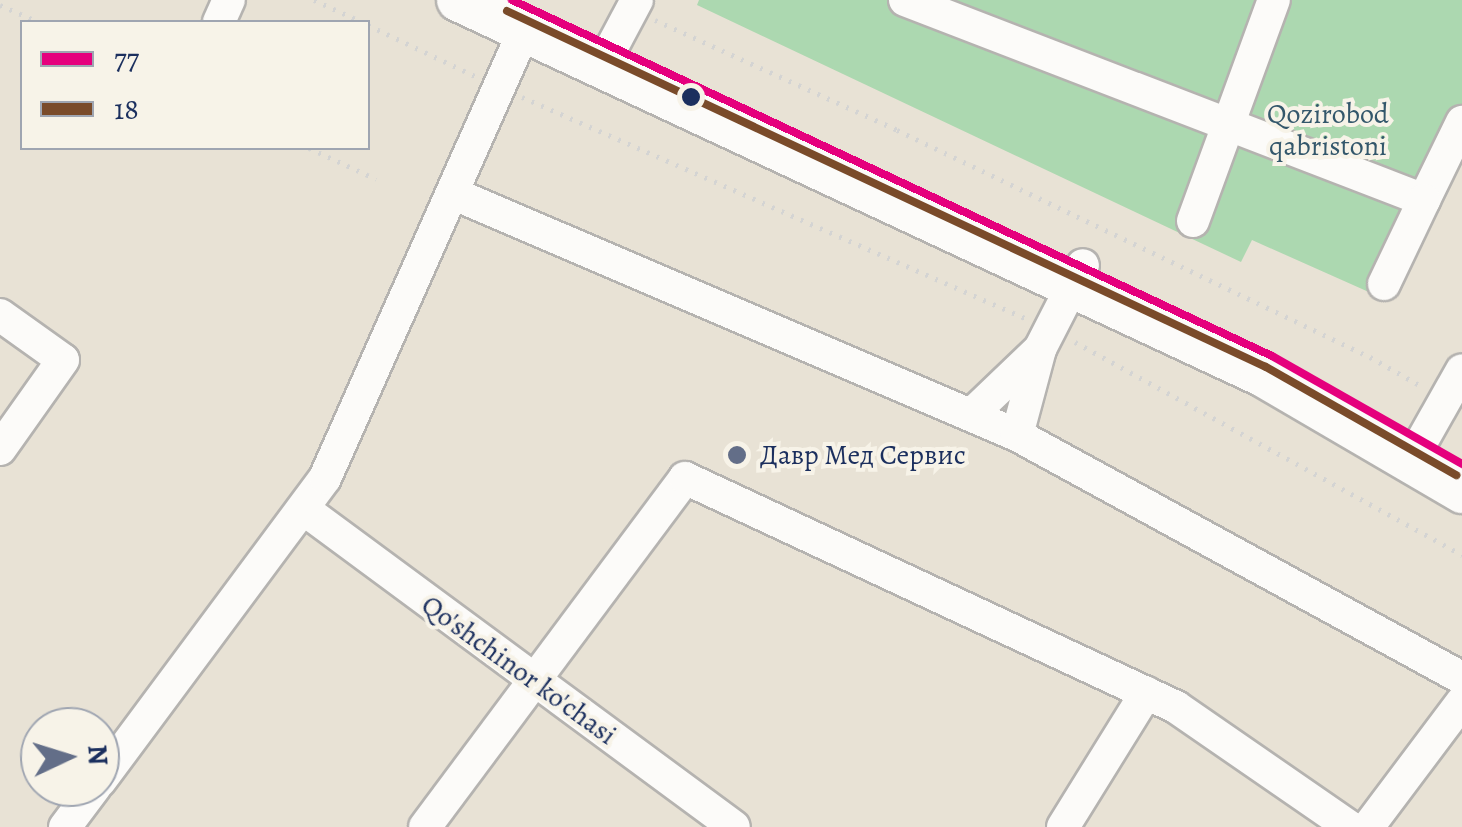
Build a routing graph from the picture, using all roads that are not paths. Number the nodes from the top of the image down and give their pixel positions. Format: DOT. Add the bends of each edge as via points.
graph roads {
  1 [pos="458,0"];
  2 [pos="905,0"];
  3 [pos="1274,0"];
  4 [pos="635,5"];
  5 [pos="523,14"];
  6 [pos="612,47"];
  7 [pos="1462,122"];
  8 [pos="1228,126"];
  9 [pos="452,193"];
  10 [pos="1424,200"];
  11 [pos="1194,221"];
  12 [pos="1078,275"];
  13 [pos="1384,284"];
  14 [pos="0,314"];
  15 [pos="1045,339"];
  16 [pos="1462,370"];
  17 [pos="972,414"];
  18 [pos="1017,435"];
  19 [pos="1422,441"];
  20 [pos="0,449"];
  21 [pos="1462,464"];
  22 [pos="1462,492"];
  23 [pos="305,510"];
  24 [pos="1462,678"];
  25 [pos="531,680"];
  26 [pos="1146,693"];
  27 [pos="1459,713"];
  28 [pos="120,755"];
  29 [pos="80,807"];
  30 [pos="65,827"];
  31 [pos="425,827"];
  32 [pos="734,827"];
  33 [pos="1063,827"];
  34 [pos="1350,827"];
  35 [pos="1368,827"];
  1 -- 5 [label="main road"];
  2 -- 8 [label="street"];
  3 -- 8 [label="street"];
  4 -- 6 [label="street"];
  5 -- 6 [label="main road"];
  5 -- 9 [label="street"];
  5 -- 12 [label="main road"];
  6 -- 12 [label="main road"];
  7 -- 10 [label="street"];
  8 -- 10 [label="street"];
  8 -- 11 [label="street"];
  9 -- 17 [label="street"];
  9 -- 23 [label="street"];
  10 -- 13 [label="street"];
  12 -- 15 [label="street"];
  12 -- 19 [label="main road" via="1272,356"];
  12 -- 22 [label="main road"];
  14 -- 20 [label="street" via="63,360"];
  15 -- 17 [label="street"];
  15 -- 18 [label="street"];
  16 -- 19 [label="street"];
  17 -- 18 [label="street"];
  18 -- 24 [label="street"];
  19 -- 21 [label="main road"];
  23 -- 25 [label="street, Qo'shchinor ko'chasi"];
  23 -- 28 [label="street"];
  25 -- 26 [label="street" via="685,478"];
  25 -- 31 [label="street"];
  25 -- 32 [label="street, Qo'shchinor ko'chasi"];
  26 -- 33 [label="street"];
  26 -- 34 [label="street" via="1204,724"];
  27 -- 35 [label="street"];
  29 -- 30 [label="street"];
}
